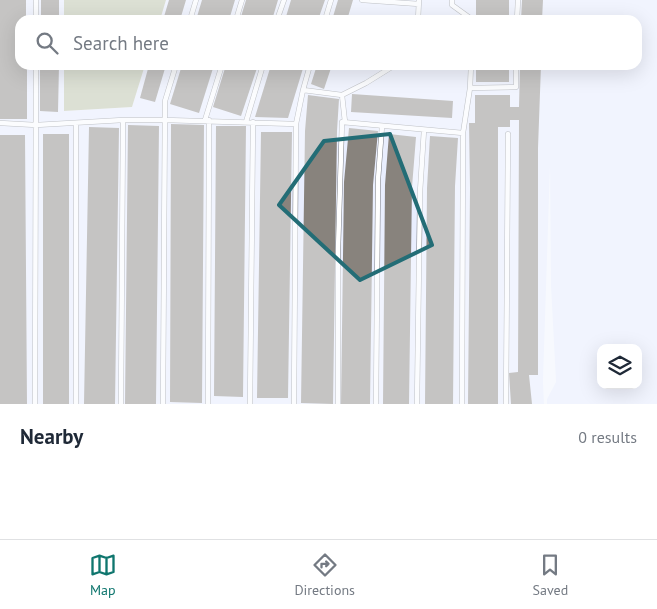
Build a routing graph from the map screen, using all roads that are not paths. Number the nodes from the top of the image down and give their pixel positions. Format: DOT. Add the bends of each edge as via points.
graph roads {
  1 [pos="36,0"];
  2 [pos="196,0"];
  3 [pos="242,0"];
  4 [pos="284,0"];
  5 [pos="331,0"];
  6 [pos="362,0"];
  7 [pos="452,0"];
  8 [pos="518,0"];
  9 [pos="419,2"];
  10 [pos="36,15"];
  11 [pos="192,15"];
  12 [pos="238,15"];
  13 [pos="279,15"];
  14 [pos="326,15"];
  15 [pos="418,15"];
  16 [pos="466,15"];
  17 [pos="517,15"];
  18 [pos="36,70"];
  19 [pos="174,70"];
  20 [pos="221,70"];
  21 [pos="262,70"];
  22 [pos="309,70"];
  23 [pos="387,70"];
  24 [pos="471,70"];
  25 [pos="516,70"];
  26 [pos="470,88"];
  27 [pos="303,90"];
  28 [pos="342,95"];
  29 [pos="123,120"];
  30 [pos="165,120"];
  31 [pos="207,120"];
  32 [pos="246,122"];
  33 [pos="253,122"];
  34 [pos="346,122"];
  35 [pos="0,123"];
  36 [pos="76,124"];
  37 [pos="296,124"];
  38 [pos="36,125"];
  39 [pos="382,126"];
  40 [pos="424,130"];
  41 [pos="463,133"];
  42 [pos="508,134"];
  43 [pos="35,404"];
  44 [pos="76,404"];
  45 [pos="121,404"];
  46 [pos="163,404"];
  47 [pos="208,404"];
  48 [pos="250,404"];
  49 [pos="294,404"];
  50 [pos="338,404"];
  51 [pos="376,404"];
  52 [pos="417,404"];
  53 [pos="462,404"];
  54 [pos="506,404"];
  1 -- 10 [label="lane"];
  2 -- 11 [label="lane"];
  3 -- 12 [label="lane"];
  4 -- 13 [label="lane"];
  5 -- 14 [label="lane"];
  6 -- 9 [label="lane"];
  7 -- 16 [label="lane" via="452,5"];
  8 -- 17 [label="lane"];
  9 -- 15 [label="lane"];
  18 -- 38 [label="lane"];
  19 -- 30 [label="lane" via="165,101"];
  20 -- 31 [label="lane"];
  21 -- 32 [label="lane"];
  22 -- 27 [label="lane"];
  23 -- 28 [label="lane"];
  24 -- 26 [label="lane"];
  25 -- 26 [label="lane" via="516,87"];
  26 -- 41 [label="lane"];
  27 -- 28 [label="lane"];
  27 -- 37 [label="lane"];
  28 -- 34 [label="lane"];
  29 -- 30 [label="lane"];
  29 -- 36 [label="lane"];
  29 -- 45 [label="lane"];
  30 -- 31 [label="lane"];
  30 -- 46 [label="lane"];
  31 -- 32 [label="lane"];
  31 -- 47 [label="lane"];
  32 -- 33 [label="lane"];
  33 -- 37 [label="lane"];
  33 -- 48 [label="lane"];
  34 -- 39 [label="lane"];
  34 -- 50 [label="lane" via="342,122 338,240"];
  35 -- 38 [label="lane"];
  36 -- 38 [label="lane"];
  36 -- 44 [label="lane"];
  37 -- 49 [label="lane"];
  38 -- 43 [label="lane"];
  39 -- 40 [label="lane"];
  39 -- 51 [label="lane" via="378,180"];
  40 -- 41 [label="lane"];
  40 -- 52 [label="lane"];
  41 -- 53 [label="lane"];
  42 -- 54 [label="lane"];
}
